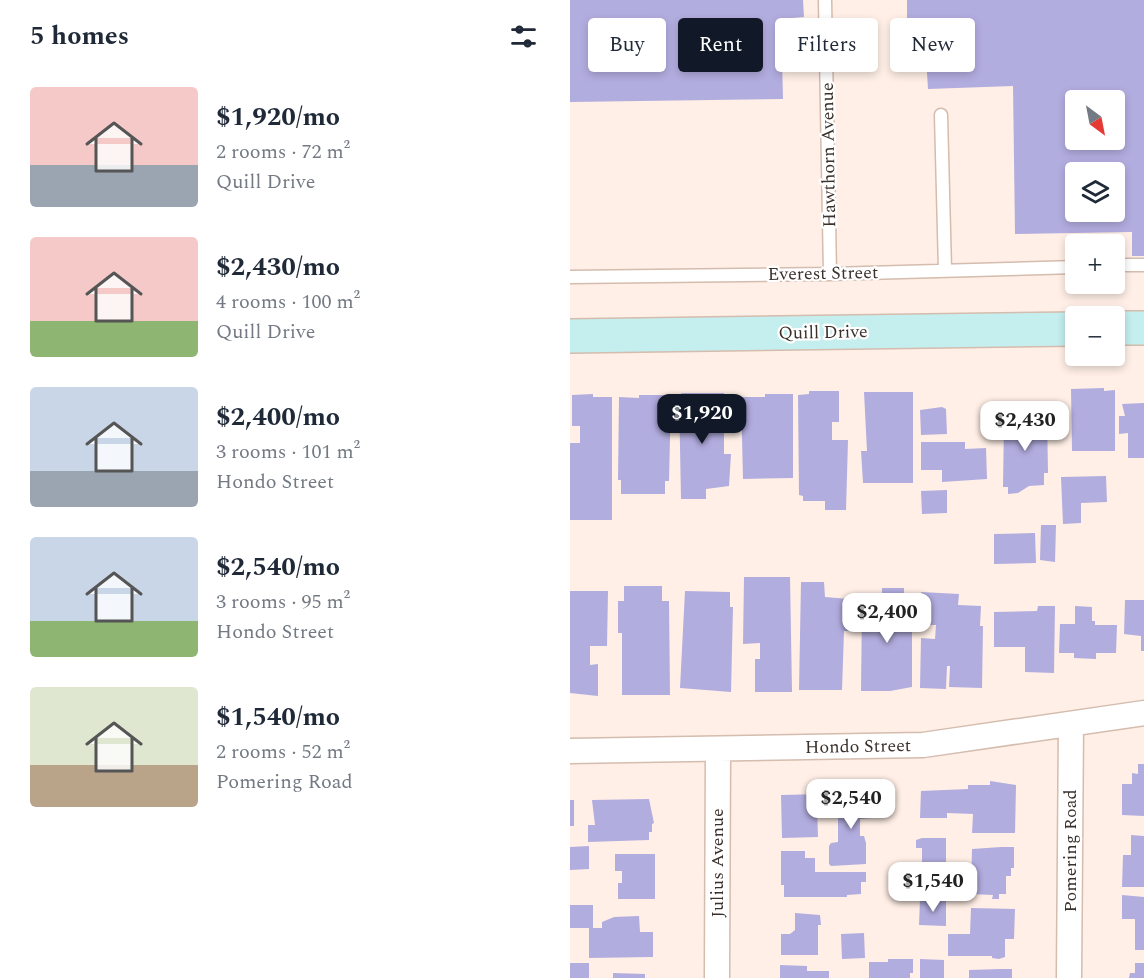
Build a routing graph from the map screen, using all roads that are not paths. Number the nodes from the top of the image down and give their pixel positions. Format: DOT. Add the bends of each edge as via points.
graph roads {
  1 [pos="825,0"];
  2 [pos="941,115"];
  3 [pos="1144,264"];
  4 [pos="1125,265"];
  5 [pos="1065,267"];
  6 [pos="945,270"];
  7 [pos="831,274"];
  8 [pos="570,277"];
  9 [pos="1125,328"];
  10 [pos="1144,328"];
  11 [pos="1065,329"];
  12 [pos="570,336"];
  13 [pos="1144,713"];
  14 [pos="1071,724"];
  15 [pos="718,749"];
  16 [pos="570,752"];
  17 [pos="717,978"];
  18 [pos="1069,978"];
  1 -- 7 [label="lane, Hawthorn Avenue"];
  2 -- 6 [label="lane"];
  3 -- 4 [label="lane"];
  5 -- 6 [label="lane, Everest Street"];
  6 -- 7 [label="lane, Everest Street"];
  7 -- 8 [label="lane, Everest Street"];
  9 -- 10 [label="street"];
  11 -- 12 [label="street, Quill Drive"];
  13 -- 14 [label="street, Hondo Street"];
  14 -- 15 [label="street, Hondo Street" via="923,745"];
  14 -- 18 [label="street, Pomering Road"];
  15 -- 16 [label="street, Hondo Street"];
  15 -- 17 [label="street, Julius Avenue"];
}
